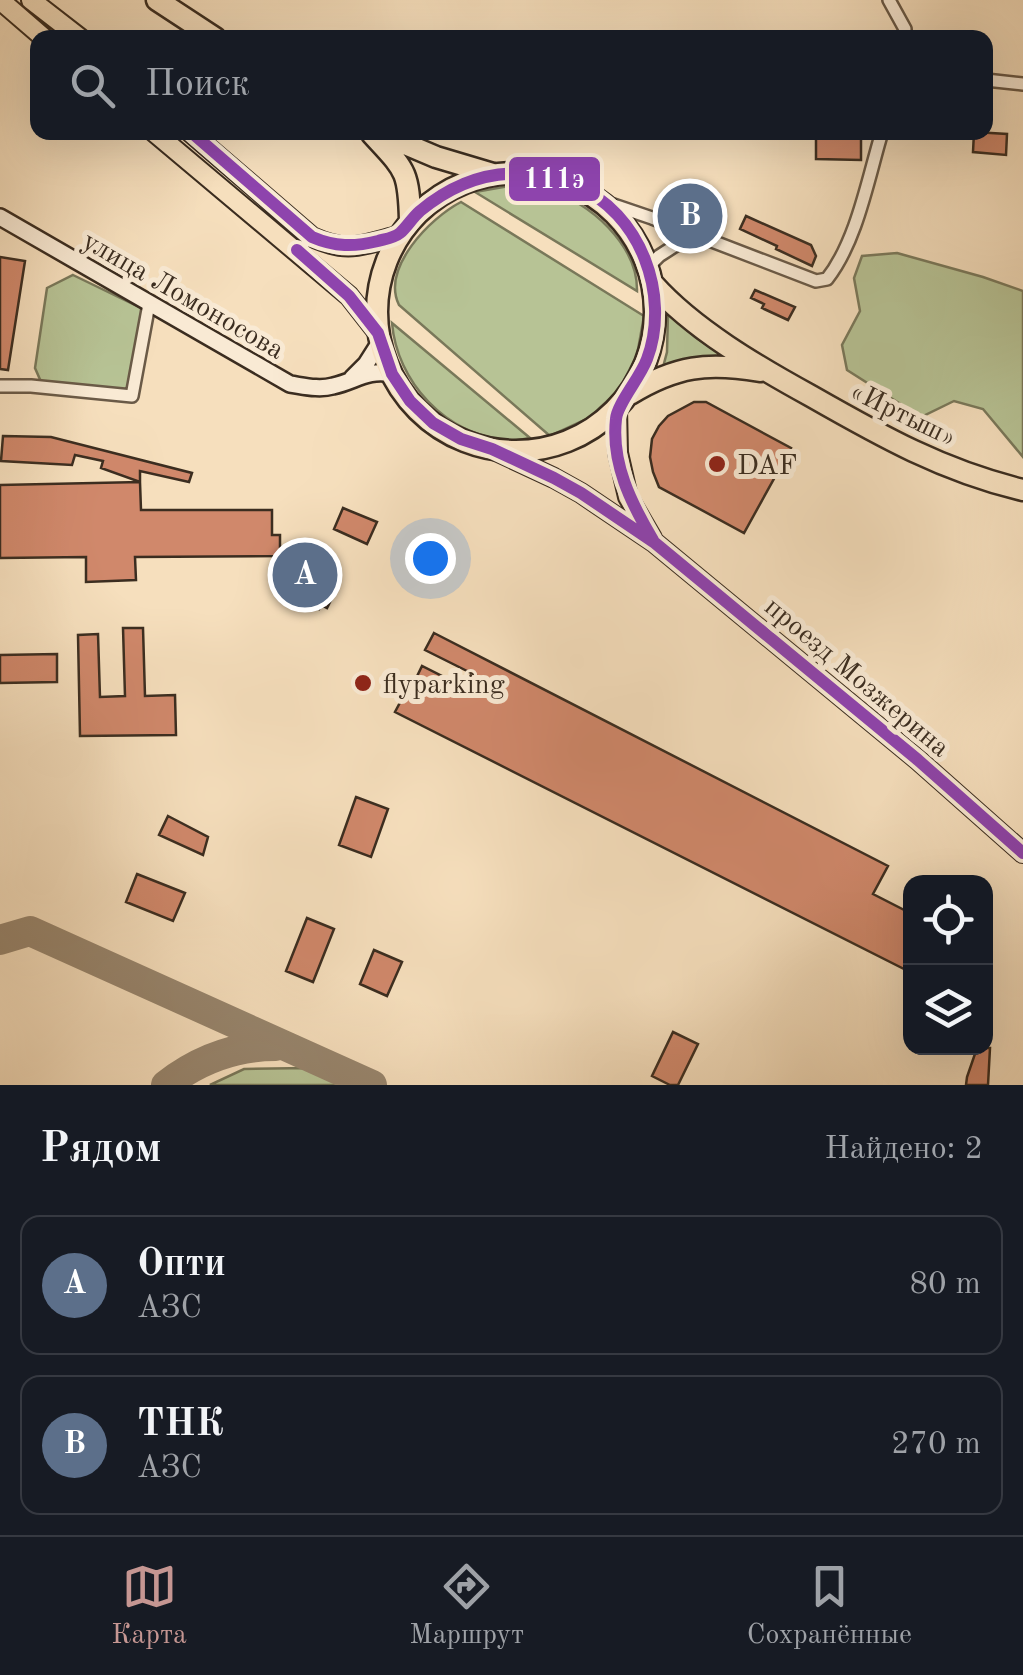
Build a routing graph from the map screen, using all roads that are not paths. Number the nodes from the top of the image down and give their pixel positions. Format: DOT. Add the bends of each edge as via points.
graph roads {
  1 [pos="0,0"];
  2 [pos="31,0"];
  3 [pos="157,0"];
  4 [pos="889,0"];
  5 [pos="35,30"];
  6 [pos="70,30"];
  7 [pos="203,30"];
  8 [pos="905,30"];
  9 [pos="993,81"];
  10 [pos="1023,84"];
  11 [pos="163,140"];
  12 [pos="199,140"];
  13 [pos="380,140"];
  14 [pos="394,140"];
  15 [pos="880,140"];
  16 [pos="493,174"];
  17 [pos="599,200"];
  18 [pos="0,216"];
  19 [pos="404,228"];
  20 [pos="693,234"];
  21 [pos="651,275"];
  22 [pos="149,304"];
  23 [pos="379,337"];
  24 [pos="766,372"];
  25 [pos="392,374"];
  26 [pos="351,379"];
  27 [pos="0,386"];
  28 [pos="623,401"];
  29 [pos="492,449"];
  30 [pos="1023,490"];
  31 [pos="654,543"];
  32 [pos="1023,854"];
  1 -- 5 [label="main road"];
  2 -- 6 [label="main road"];
  3 -- 7 [label="highway"];
  4 -- 8 [label="street"];
  9 -- 10 [label="street"];
  11 -- 23 [label="main road" via="349,296"];
  12 -- 19 [label="main road" via="292,221 330,245 360,247"];
  13 -- 19 [label="highway" via="403,168 409,188"];
  14 -- 16 [label="highway"];
  15 -- 20 [label="street" via="853,228 827,279 816,281"];
  16 -- 17 [label="highway" via="530,173"];
  16 -- 19 [label="highway" via="452,188"];
  17 -- 20 [label="street"];
  17 -- 21 [label="highway" via="637,241"];
  18 -- 22 [label="street, улица Ломоносова"];
  19 -- 23 [label="highway" via="381,278"];
  20 -- 21 [label="street" via="658,256"];
  21 -- 24 [label="highway, «Иртыш»" via="687,316"];
  21 -- 28 [label="highway" via="652,342"];
  22 -- 26 [label="street, улица Ломоносова" via="290,384 311,388"];
  22 -- 27 [label="street" via="132,396"];
  23 -- 25 [label="highway"];
  23 -- 26 [label="street"];
  24 -- 28 [label="highway" via="706,365 680,370"];
  24 -- 30 [label="highway, «Иртыш»" via="904,448"];
  25 -- 26 [label="street, улица Ломоносова"];
  25 -- 29 [label="highway" via="433,424"];
  28 -- 29 [label="highway" via="590,430 560,444"];
  28 -- 31 [label="main road, проезд Мозжерина" via="618,452 628,497"];
  29 -- 31 [label="main road, проезд Мозжерина" via="580,492"];
  31 -- 32 [label="main road, проезд Мозжерина"];
}
